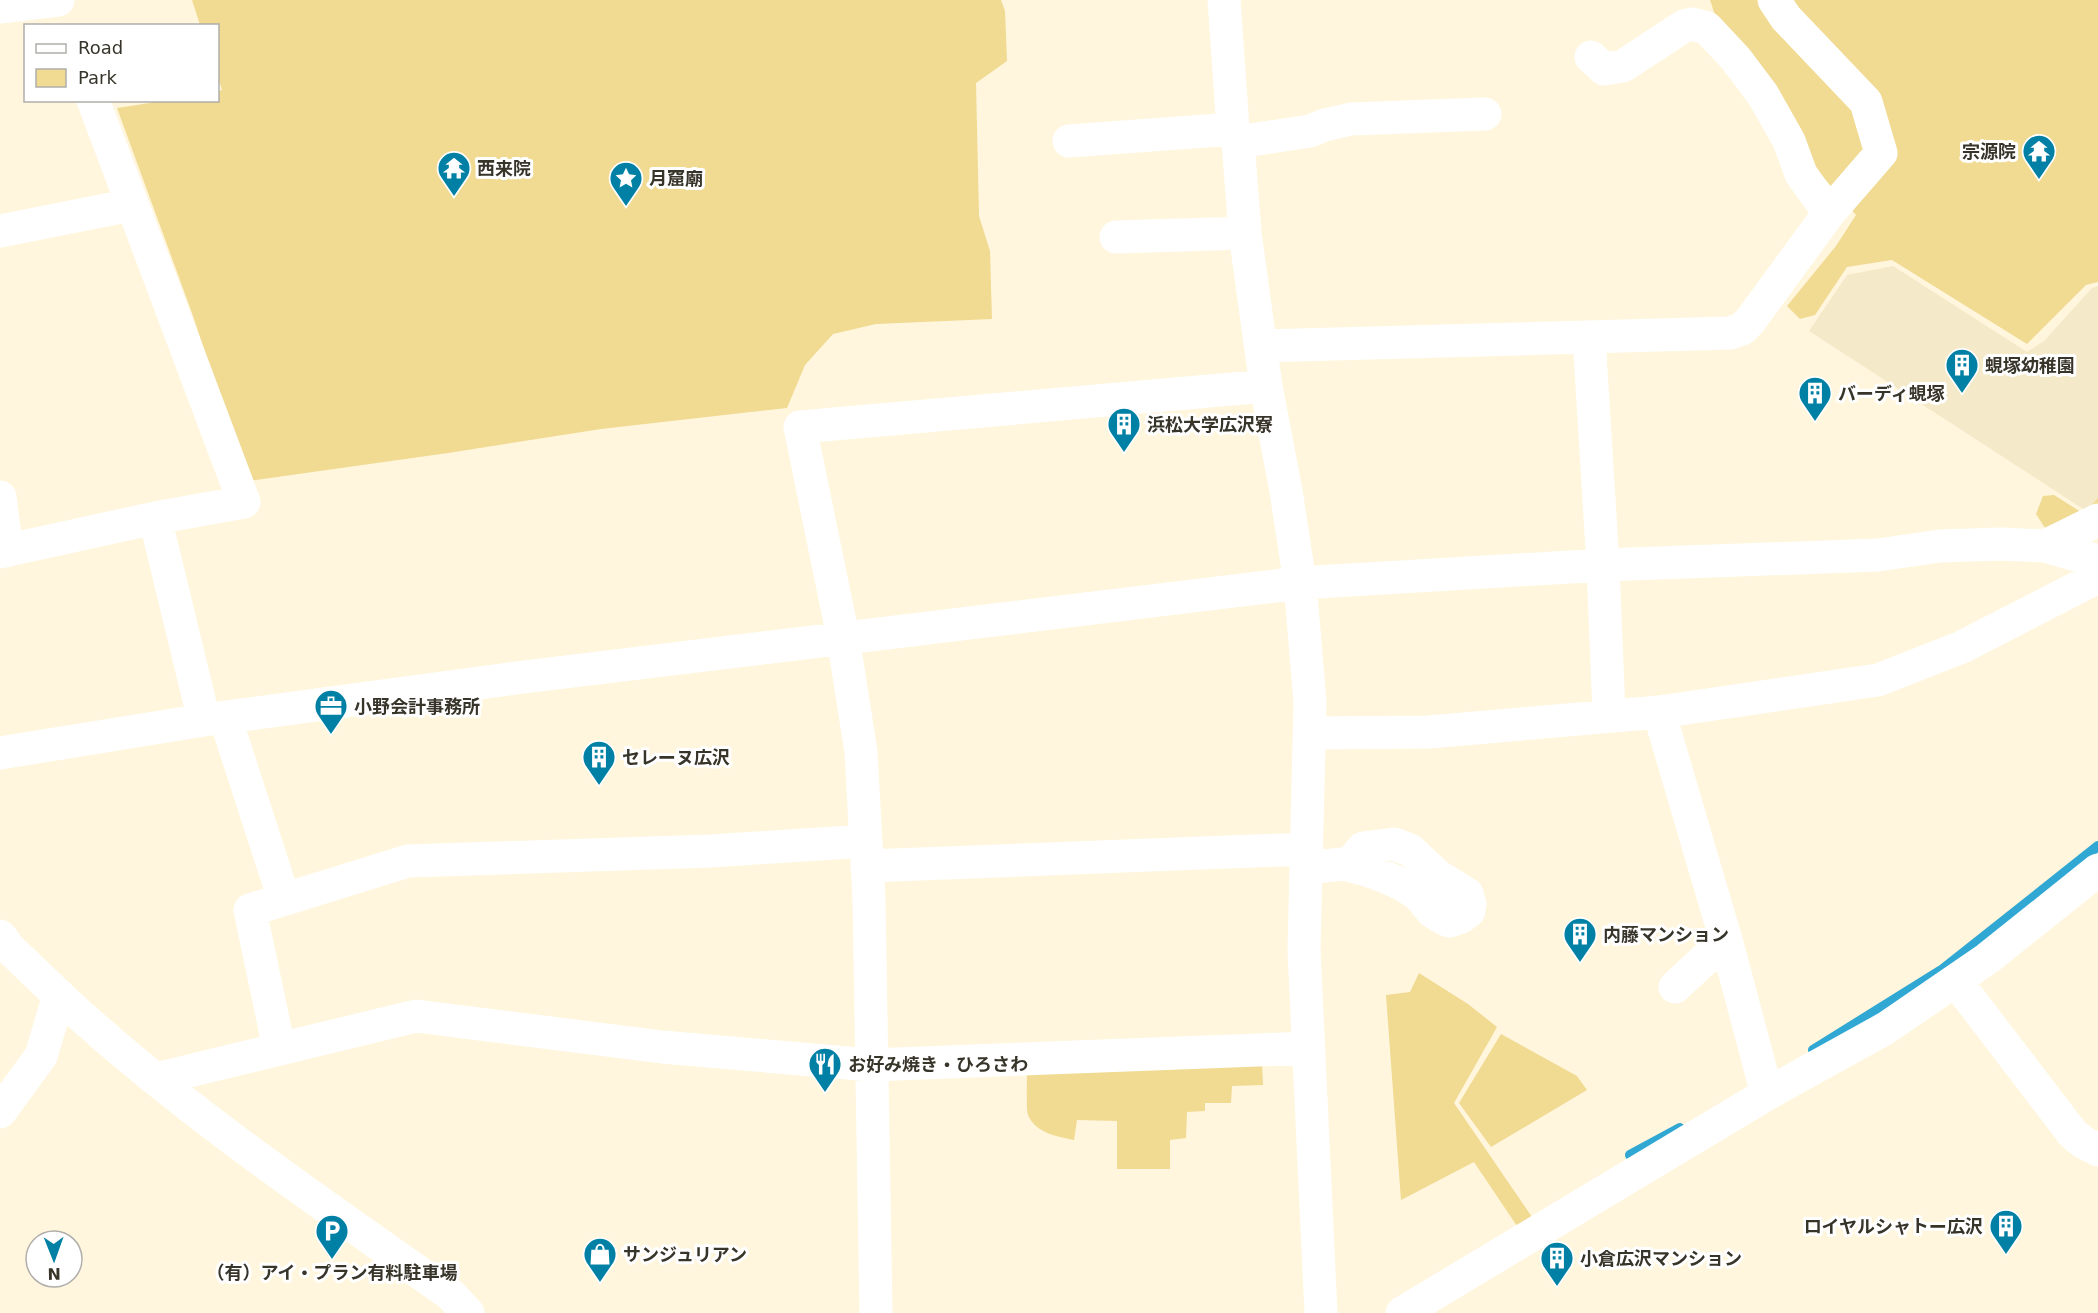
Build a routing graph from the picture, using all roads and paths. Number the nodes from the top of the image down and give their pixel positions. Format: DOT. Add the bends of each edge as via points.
graph roads {
  1 [pos="58,0"];
  2 [pos="1224,0"];
  3 [pos="1774,0"];
  4 [pos="0,7"];
  5 [pos="65,24"];
  6 [pos="1591,57"];
  7 [pos="94,102"];
  8 [pos="1485,114"];
  9 [pos="1235,136"];
  10 [pos="1069,141"];
  11 [pos="131,205"];
  12 [pos="1829,213"];
  13 [pos="0,231"];
  14 [pos="1245,232"];
  15 [pos="1116,237"];
  16 [pos="1589,337"];
  17 [pos="1262,346"];
  18 [pos="1266,387"];
  19 [pos="0,497"];
  20 [pos="155,518"];
  21 [pos="2098,520"];
  22 [pos="2045,546"];
  23 [pos="4,552"];
  24 [pos="2098,561"];
  25 [pos="1604,565"];
  26 [pos="2098,578"];
  27 [pos="1299,583"];
  28 [pos="843,637"];
  29 [pos="1659,712"];
  30 [pos="1609,715"];
  31 [pos="214,719"];
  32 [pos="1310,733"];
  33 [pos="0,753"];
  34 [pos="866,854"];
  35 [pos="1307,859"];
  36 [pos="1349,865"];
  37 [pos="2098,870"];
  38 [pos="284,899"];
  39 [pos="0,936"];
  40 [pos="1728,947"];
  41 [pos="1956,981"];
  42 [pos="1674,987"];
  43 [pos="59,995"];
  44 [pos="279,1048"];
  45 [pos="1308,1048"];
  46 [pos="871,1065"];
  47 [pos="156,1079"];
  48 [pos="1767,1094"];
  49 [pos="0,1112"];
  50 [pos="2098,1150"];
  51 [pos="468,1313"];
  52 [pos="876,1313"];
  53 [pos="1321,1313"];
  54 [pos="1402,1313"];
  1 -- 4 [label="street"];
  1 -- 5 [label="street"];
  2 -- 9 [label="street"];
  3 -- 12 [label="street" via="1786,18 1866,102 1881,153"];
  6 -- 12 [label="street" via="1604,69 1623,66 1684,26 1707,28 1763,96 1789,141 1801,174"];
  7 -- 11 [label="street"];
  8 -- 9 [label="street" via="1351,119 1310,131"];
  9 -- 10 [label="street"];
  9 -- 14 [label="street"];
  11 -- 13 [label="street"];
  11 -- 20 [label="street" via="244,502"];
  12 -- 16 [label="street" via="1742,328 1730,333"];
  14 -- 15 [label="street"];
  14 -- 17 [label="street"];
  16 -- 17 [label="street"];
  16 -- 25 [label="street"];
  17 -- 18 [label="street"];
  18 -- 27 [label="street"];
  18 -- 28 [label="street" via="800,428"];
  19 -- 23 [label="street"];
  20 -- 23 [label="street"];
  20 -- 31 [label="street"];
  21 -- 22 [label="street"];
  22 -- 24 [label="street"];
  22 -- 25 [label="street" via="2001,543 1878,555"];
  25 -- 27 [label="street"];
  25 -- 30 [label="street"];
  26 -- 29 [label="street" via="1962,647 1898,674"];
  27 -- 28 [label="street"];
  27 -- 32 [label="street" via="1311,702"];
  28 -- 31 [label="street"];
  28 -- 34 [label="street" via="861,752"];
  29 -- 30 [label="street"];
  29 -- 40 [label="street"];
  30 -- 32 [label="street" via="1429,732"];
  31 -- 33 [label="street"];
  31 -- 38 [label="street"];
  32 -- 35 [label="street"];
  34 -- 35 [label="street"];
  34 -- 38 [label="street" via="711,851 408,861"];
  34 -- 46 [label="street"];
  35 -- 36 [label="street"];
  35 -- 45 [label="street" via="1304,950"];
  37 -- 41 [label="street"];
  38 -- 44 [label="street" via="250,910"];
  39 -- 43 [label="street"];
  40 -- 42 [label="street" via="1705,959"];
  40 -- 48 [label="street"];
  41 -- 48 [label="street" via="1886,1028"];
  41 -- 50 [label="street" via="2073,1134"];
  43 -- 47 [label="street"];
  43 -- 49 [label="street" via="42,1056"];
  44 -- 46 [label="street" via="416,1016 662,1047"];
  44 -- 47 [label="street"];
  45 -- 46 [label="street"];
  45 -- 53 [label="street"];
  46 -- 52 [label="street"];
  47 -- 51 [label="street" via="243,1147 451,1295"];
  48 -- 54 [label="street"];
}
